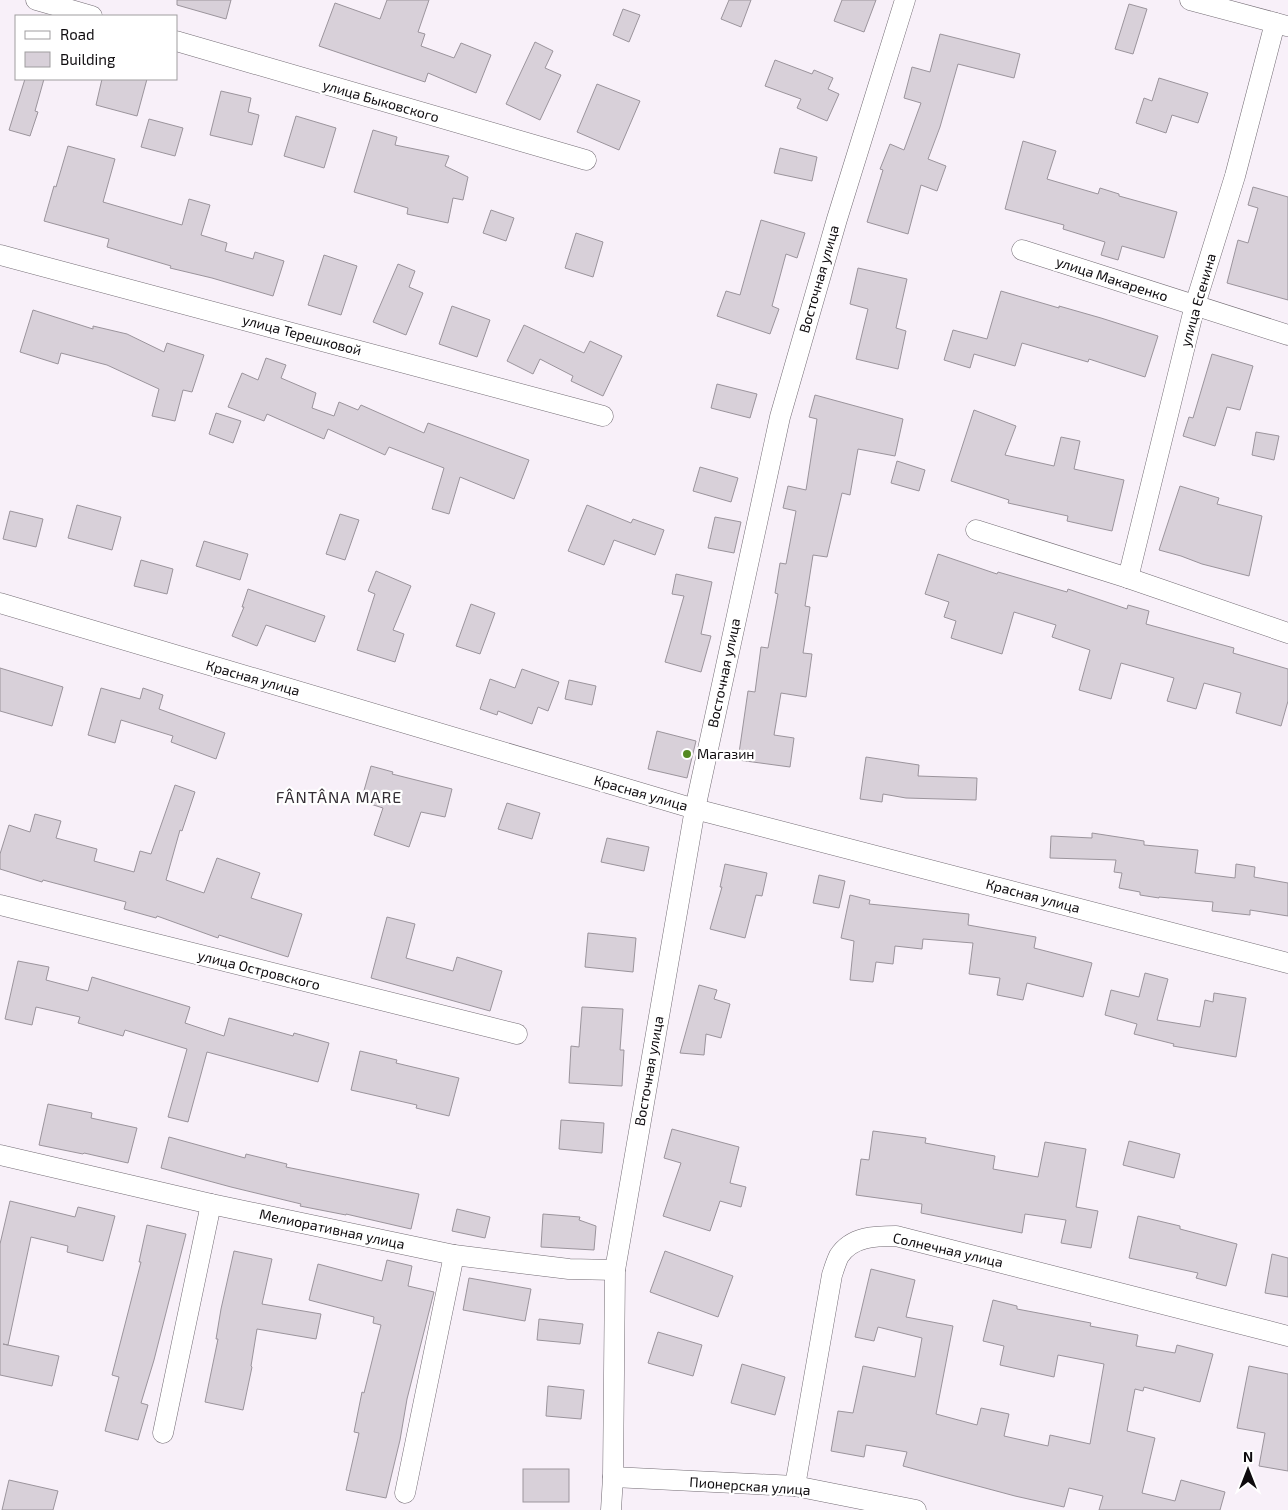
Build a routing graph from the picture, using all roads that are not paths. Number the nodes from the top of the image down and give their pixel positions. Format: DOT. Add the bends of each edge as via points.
graph roads {
  1 [pos="36,0"];
  2 [pos="905,0"];
  3 [pos="1190,0"];
  4 [pos="83,9"];
  5 [pos="1282,25"];
  6 [pos="178,42"];
  7 [pos="586,160"];
  8 [pos="1022,250"];
  9 [pos="0,255"];
  10 [pos="1194,306"];
  11 [pos="1288,335"];
  12 [pos="604,416"];
  13 [pos="976,530"];
  14 [pos="1128,578"];
  15 [pos="0,603"];
  16 [pos="1288,633"];
  17 [pos="695,809"];
  18 [pos="0,904"];
  19 [pos="1288,962"];
  20 [pos="517,1034"];
  21 [pos="0,1155"];
  22 [pos="211,1204"];
  23 [pos="454,1255"];
  24 [pos="615,1270"];
  25 [pos="1288,1336"];
  26 [pos="163,1434"];
  27 [pos="613,1478"];
  28 [pos="795,1486"];
  29 [pos="405,1493"];
  30 [pos="611,1510"];
  31 [pos="916,1510"];
  1 -- 4 [label="street"];
  2 -- 17 [label="street, Восточная улица" via="780,416"];
  3 -- 5 [label="street"];
  5 -- 10 [label="street, улица Есенина"];
  6 -- 7 [label="street, улица Быковского"];
  8 -- 10 [label="street, улица Макаренко"];
  9 -- 12 [label="street, улица Терешковой"];
  10 -- 11 [label="street, улица Макаренко"];
  10 -- 14 [label="street, улица Есенина"];
  13 -- 14 [label="street"];
  14 -- 16 [label="street"];
  15 -- 17 [label="street, Красная улица"];
  17 -- 19 [label="street, Красная улица"];
  17 -- 24 [label="street, Восточная улица"];
  18 -- 20 [label="street, улица Островского"];
  21 -- 22 [label="street, Мелиоративная улица"];
  22 -- 23 [label="street, Мелиоративная улица"];
  22 -- 26 [label="street"];
  23 -- 24 [label="street, Мелиоративная улица"];
  23 -- 29 [label="street"];
  24 -- 27 [label="street, Восточная улица"];
  25 -- 28 [label="street, Солнечная улица" via="896,1236 856,1241 840,1256 832,1275"];
  27 -- 28 [label="street, Пионерская улица"];
  27 -- 30 [label="street, Восточная улица"];
  28 -- 31 [label="street, Пионерская улица"];
}
